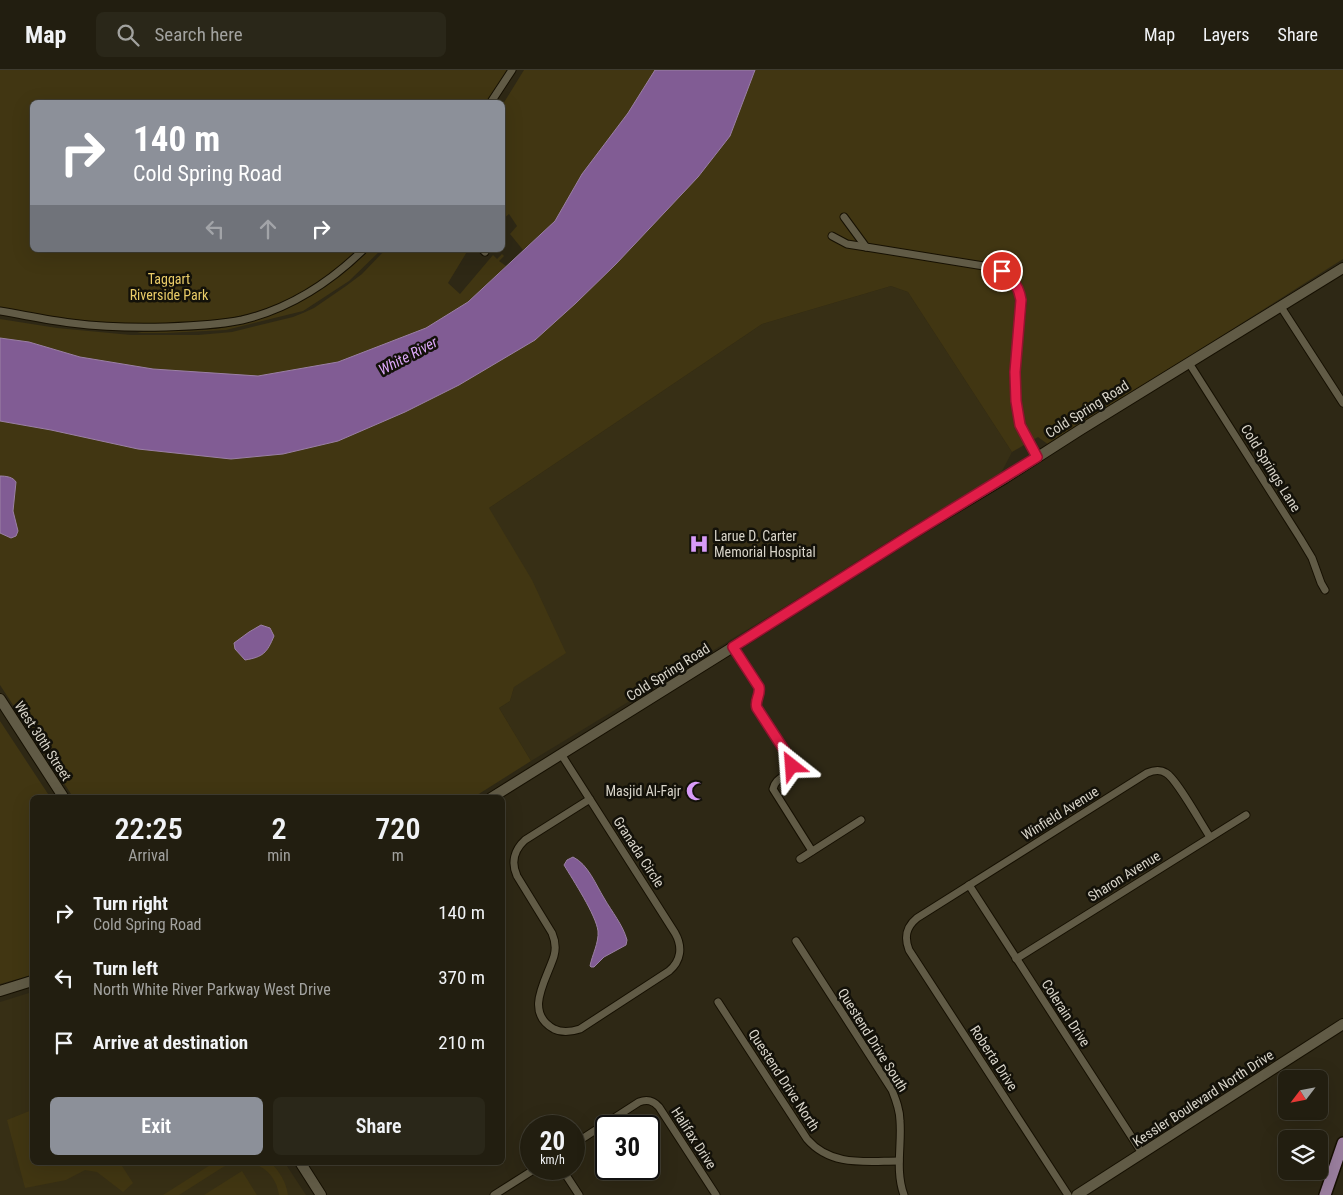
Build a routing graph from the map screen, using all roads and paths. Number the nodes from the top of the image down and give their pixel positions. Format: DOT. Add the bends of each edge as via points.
graph roads {
  1 [pos="512,70"];
  2 [pos="492,100"];
  3 [pos="844,217"];
  4 [pos="832,236"];
  5 [pos="866,247"];
  6 [pos="361,252"];
  7 [pos="1343,268"];
  8 [pos="1281,307"];
  9 [pos="0,311"];
  10 [pos="1189,363"];
  11 [pos="1343,403"];
  12 [pos="1037,457"];
  13 [pos="1325,590"];
  14 [pos="733,647"];
  15 [pos="0,699"];
  16 [pos="561,754"];
  17 [pos="62,795"];
  18 [pos="496,795"];
  19 [pos="590,799"];
  20 [pos="1246,815"];
  21 [pos="861,820"];
  22 [pos="1210,837"];
  23 [pos="812,851"];
  24 [pos="800,859"];
  25 [pos="969,886"];
  26 [pos="907,932"];
  27 [pos="796,940"];
  28 [pos="1016,958"];
  29 [pos="30,982"];
  30 [pos="0,991"];
  31 [pos="718,1002"];
  32 [pos="1343,1024"];
  33 [pos="585,1137"];
  34 [pos="1343,1143"];
  35 [pos="1142,1153"];
  36 [pos="899,1161"];
  37 [pos="302,1165"];
  38 [pos="520,1179"];
  39 [pos="569,1180"];
  40 [pos="321,1195"];
  41 [pos="494,1195"];
  42 [pos="579,1195"];
  43 [pos="716,1195"];
  44 [pos="904,1195"];
  45 [pos="1068,1195"];
  46 [pos="1077,1195"];
  47 [pos="1325,1195"];
  1 -- 2 [label="street"];
  3 -- 5 [label="street"];
  4 -- 5 [label="street" via="847,244"];
  5 -- 12 [label="street" via="993,268 1013,281 1022,302 1015,372 1018,419"];
  6 -- 9 [label="street" via="308,294 262,314 236,321 194,326 118,327"];
  7 -- 8 [label="street, Cold Spring Road"];
  8 -- 10 [label="street, Cold Spring Road"];
  8 -- 11 [label="street"];
  10 -- 12 [label="street, Cold Spring Road"];
  10 -- 13 [label="street, Cold Springs Lane" via="1312,558"];
  12 -- 14 [label="street, Cold Spring Road"];
  14 -- 16 [label="street, Cold Spring Road"];
  14 -- 23 [label="street" via="759,687 757,708 792,762 791,770 776,781 773,789"];
  15 -- 17 [label="street, West 30th Street"];
  16 -- 18 [label="street, Cold Spring Road"];
  16 -- 19 [label="street, Granada Circle"];
  19 -- 19 [label="street, Granada Circle" via="525,840 514,858 517,876 554,936 554,955 538,1005 548,1026 562,1032 580,1029 669,971 680,956 679,939"];
  20 -- 22 [label="street, Sharon Avenue"];
  21 -- 23 [label="street"];
  22 -- 25 [label="street, Winfield Avenue" via="1172,777 1162,771 1153,771"];
  22 -- 28 [label="street, Sharon Avenue"];
  23 -- 24 [label="street"];
  25 -- 26 [label="street, Winfield Avenue" via="917,918"];
  25 -- 28 [label="street, Colerain Drive"];
  26 -- 45 [label="street, Roberta Drive" via="909,950"];
  27 -- 36 [label="street, Questend Drive South" via="892,1090 900,1117"];
  28 -- 35 [label="street, Colerain Drive"];
  29 -- 30 [label="street"];
  31 -- 36 [label="street, Questend Drive North" via="815,1148 842,1160"];
  32 -- 35 [label="street, Kessler Boulevard North Drive"];
  33 -- 43 [label="street, Halifax Drive" via="639,1102 654,1102"];
  34 -- 47 [label="main road"];
  35 -- 46 [label="street, Kessler Boulevard North Drive"];
  36 -- 44 [label="street, Questend Drive South"];
  37 -- 40 [label="street"];
  38 -- 41 [label="street"];
  39 -- 42 [label="street"];
}
